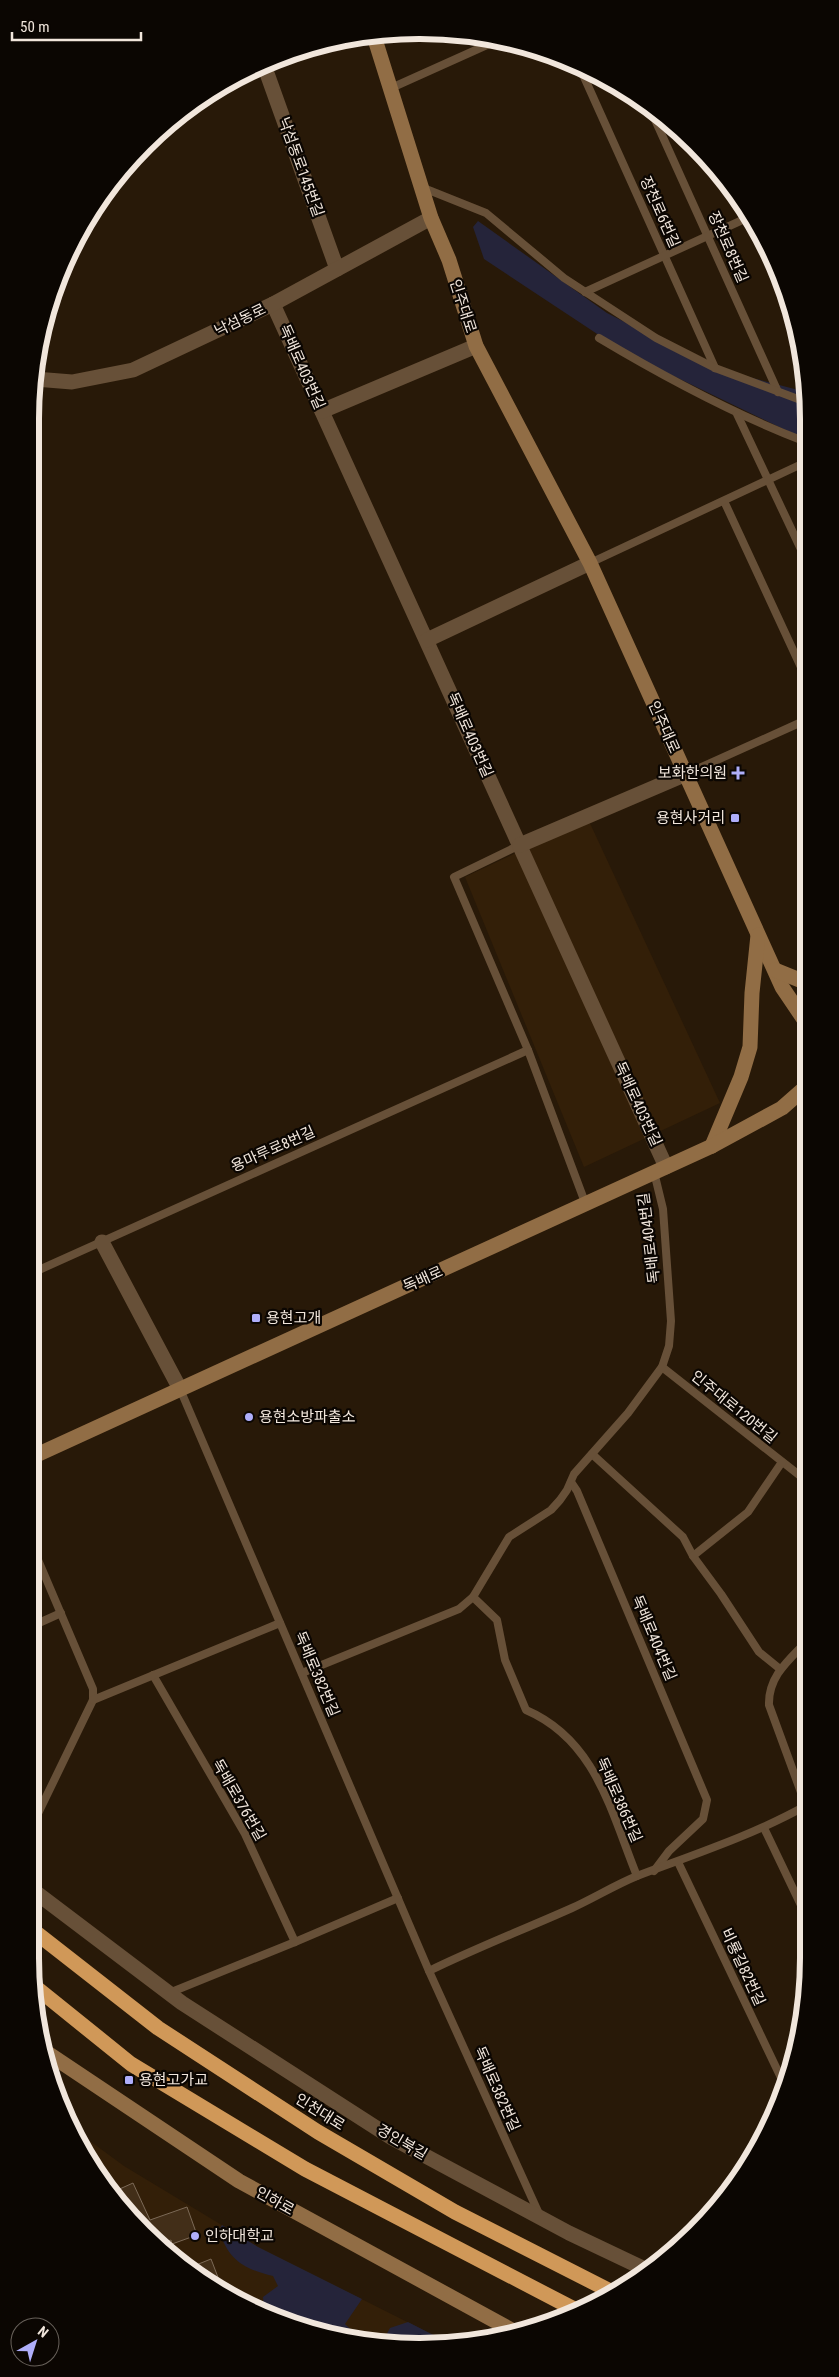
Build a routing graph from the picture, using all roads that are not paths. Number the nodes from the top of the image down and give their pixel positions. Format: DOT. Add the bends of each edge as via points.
graph roads {
  1 [pos="375,42"];
  2 [pos="487,45"];
  3 [pos="266,71"];
  4 [pos="584,76"];
  5 [pos="389,89"];
  6 [pos="655,121"];
  7 [pos="421,187"];
  8 [pos="431,218"];
  9 [pos="743,220"];
  10 [pos="708,236"];
  11 [pos="664,256"];
  12 [pos="337,269"];
  13 [pos="585,292"];
  14 [pos="274,304"];
  15 [pos="599,338"];
  16 [pos="476,346"];
  17 [pos="715,368"];
  18 [pos="41,380"];
  19 [pos="778,392"];
  20 [pos="799,400"];
  21 [pos="322,411"];
  22 [pos="737,414"];
  23 [pos="800,440"];
  24 [pos="800,465"];
  25 [pos="768,480"];
  26 [pos="724,500"];
  27 [pos="800,547"];
  28 [pos="590,563"];
  29 [pos="427,640"];
  30 [pos="800,665"];
  31 [pos="800,723"];
  32 [pos="686,774"];
  33 [pos="520,845"];
  34 [pos="758,934"];
  35 [pos="775,970"];
  36 [pos="800,979"];
  37 [pos="800,1014"];
  38 [pos="528,1050"];
  39 [pos="800,1092"];
  40 [pos="712,1146"];
  41 [pos="660,1170"];
  42 [pos="586,1205"];
  43 [pos="102,1242"];
  44 [pos="39,1270"];
  45 [pos="662,1366"];
  46 [pos="180,1389"];
  47 [pos="39,1454"];
  48 [pos="592,1454"];
  49 [pos="782,1462"];
  50 [pos="800,1476"];
  51 [pos="571,1482"];
  52 [pos="693,1556"];
  53 [pos="39,1566"];
  54 [pos="473,1597"];
  55 [pos="60,1613"];
  56 [pos="39,1623"];
  57 [pos="280,1623"];
  58 [pos="800,1648"];
  59 [pos="780,1669"];
  60 [pos="302,1673"];
  61 [pos="153,1675"];
  62 [pos="93,1700"];
  63 [pos="800,1785"];
  64 [pos="800,1810"];
  65 [pos="39,1811"];
  66 [pos="764,1828"];
  67 [pos="678,1862"];
  68 [pos="654,1871"];
  69 [pos="636,1876"];
  70 [pos="39,1895"];
  71 [pos="398,1898"];
  72 [pos="800,1903"];
  73 [pos="39,1935"];
  74 [pos="296,1942"];
  75 [pos="429,1971"];
  76 [pos="41,1991"];
  77 [pos="168,1993"];
  78 [pos="52,2056"];
  79 [pos="781,2077"];
  80 [pos="540,2218"];
  81 [pos="641,2267"];
  82 [pos="606,2289"];
  83 [pos="570,2307"];
  84 [pos="507,2328"];
  1 -- 5 [label="main road, 인주대로"];
  2 -- 5 [label="lane"];
  3 -- 12 [label="street, 낙섬동로145번길"];
  4 -- 11 [label="lane, 장천로6번길"];
  5 -- 7 [label="main road, 인주대로"];
  6 -- 10 [label="lane, 장천로8번길"];
  7 -- 8 [label="main road, 인주대로"];
  7 -- 13 [label="lane" via="486,213"];
  8 -- 12 [label="street, 낙섬동로"];
  8 -- 16 [label="main road, 인주대로"];
  9 -- 10 [label="lane"];
  10 -- 11 [label="lane"];
  10 -- 19 [label="lane, 장천로8번길"];
  11 -- 13 [label="lane"];
  11 -- 17 [label="lane, 장천로6번길"];
  12 -- 14 [label="street, 낙섬동로"];
  13 -- 17 [label="lane" via="656,338"];
  14 -- 18 [label="street, 낙섬동로" via="133,370 72,382"];
  14 -- 21 [label="street, 독배로403번길"];
  15 -- 22 [label="lane"];
  16 -- 21 [label="street"];
  16 -- 28 [label="main road, 인주대로"];
  17 -- 19 [label="lane"];
  19 -- 20 [label="lane"];
  21 -- 29 [label="street, 독배로403번길"];
  22 -- 23 [label="lane"];
  22 -- 25 [label="lane"];
  24 -- 25 [label="lane"];
  25 -- 26 [label="lane"];
  25 -- 27 [label="lane"];
  26 -- 28 [label="lane"];
  26 -- 30 [label="lane"];
  28 -- 29 [label="street"];
  28 -- 32 [label="main road, 인주대로"];
  29 -- 33 [label="street, 독배로403번길"];
  31 -- 32 [label="lane"];
  32 -- 33 [label="street"];
  32 -- 34 [label="main road, 인주대로"];
  33 -- 38 [label="lane" via="454,877"];
  33 -- 41 [label="street, 독배로403번길"];
  34 -- 35 [label="main road, 인주대로"];
  34 -- 40 [label="main road" via="750,1047"];
  35 -- 36 [label="main road"];
  35 -- 37 [label="main road, 인주대로"];
  38 -- 42 [label="lane"];
  38 -- 43 [label="lane, 용마루로8번길"];
  39 -- 40 [label="main road, 독배로" via="782,1108"];
  40 -- 41 [label="main road, 독배로"];
  41 -- 42 [label="main road, 독배로"];
  41 -- 45 [label="lane, 독배로404번길" via="671,1321 670,1346"];
  42 -- 46 [label="main road, 독배로"];
  43 -- 44 [label="lane, 용마루로8번길"];
  43 -- 46 [label="street"];
  45 -- 48 [label="lane, 독배로404번길" via="628,1413"];
  45 -- 49 [label="lane, 인주대로120번길"];
  46 -- 47 [label="main road, 독배로"];
  46 -- 57 [label="lane, 독배로382번길"];
  48 -- 51 [label="lane, 독배로404번길"];
  48 -- 52 [label="lane" via="683,1537"];
  49 -- 50 [label="lane"];
  49 -- 52 [label="lane, 인주대로120번길" via="748,1512"];
  51 -- 54 [label="lane, 독배로404번길" via="550,1510 508,1537"];
  51 -- 68 [label="lane, 독배로404번길" via="707,1800 703,1819 669,1851"];
  52 -- 59 [label="lane" via="759,1652"];
  53 -- 55 [label="lane"];
  54 -- 60 [label="lane, 독배로404번길" via="459,1609"];
  54 -- 69 [label="lane, 독배로386번길" via="497,1620 505,1660 526,1710 545,1718 591,1766 611,1808"];
  55 -- 56 [label="lane"];
  55 -- 62 [label="lane" via="93,1689"];
  57 -- 60 [label="lane, 독배로382번길"];
  57 -- 61 [label="lane"];
  58 -- 59 [label="lane"];
  59 -- 63 [label="lane" via="768,1691 769,1705"];
  60 -- 71 [label="lane, 독배로382번길"];
  61 -- 62 [label="lane"];
  61 -- 74 [label="lane, 독배로376번길" via="245,1834"];
  62 -- 65 [label="lane"];
  64 -- 66 [label="lane"];
  66 -- 67 [label="lane"];
  66 -- 72 [label="lane"];
  67 -- 68 [label="lane"];
  67 -- 79 [label="lane, 비룡길82번길"];
  68 -- 69 [label="lane"];
  69 -- 75 [label="lane"];
  70 -- 77 [label="street, 경인북길"];
  71 -- 74 [label="lane"];
  71 -- 75 [label="lane, 독배로382번길"];
  73 -- 82 [label="highway, 인천대로" via="158,2028 318,2132 455,2212"];
  74 -- 77 [label="lane"];
  75 -- 80 [label="lane, 독배로382번길"];
  76 -- 83 [label="highway" via="131,2064 305,2169"];
  77 -- 80 [label="street, 경인북길" via="392,2138"];
  78 -- 84 [label="main road, 인하로" via="239,2182"];
  80 -- 81 [label="street, 경인북길"];
}
